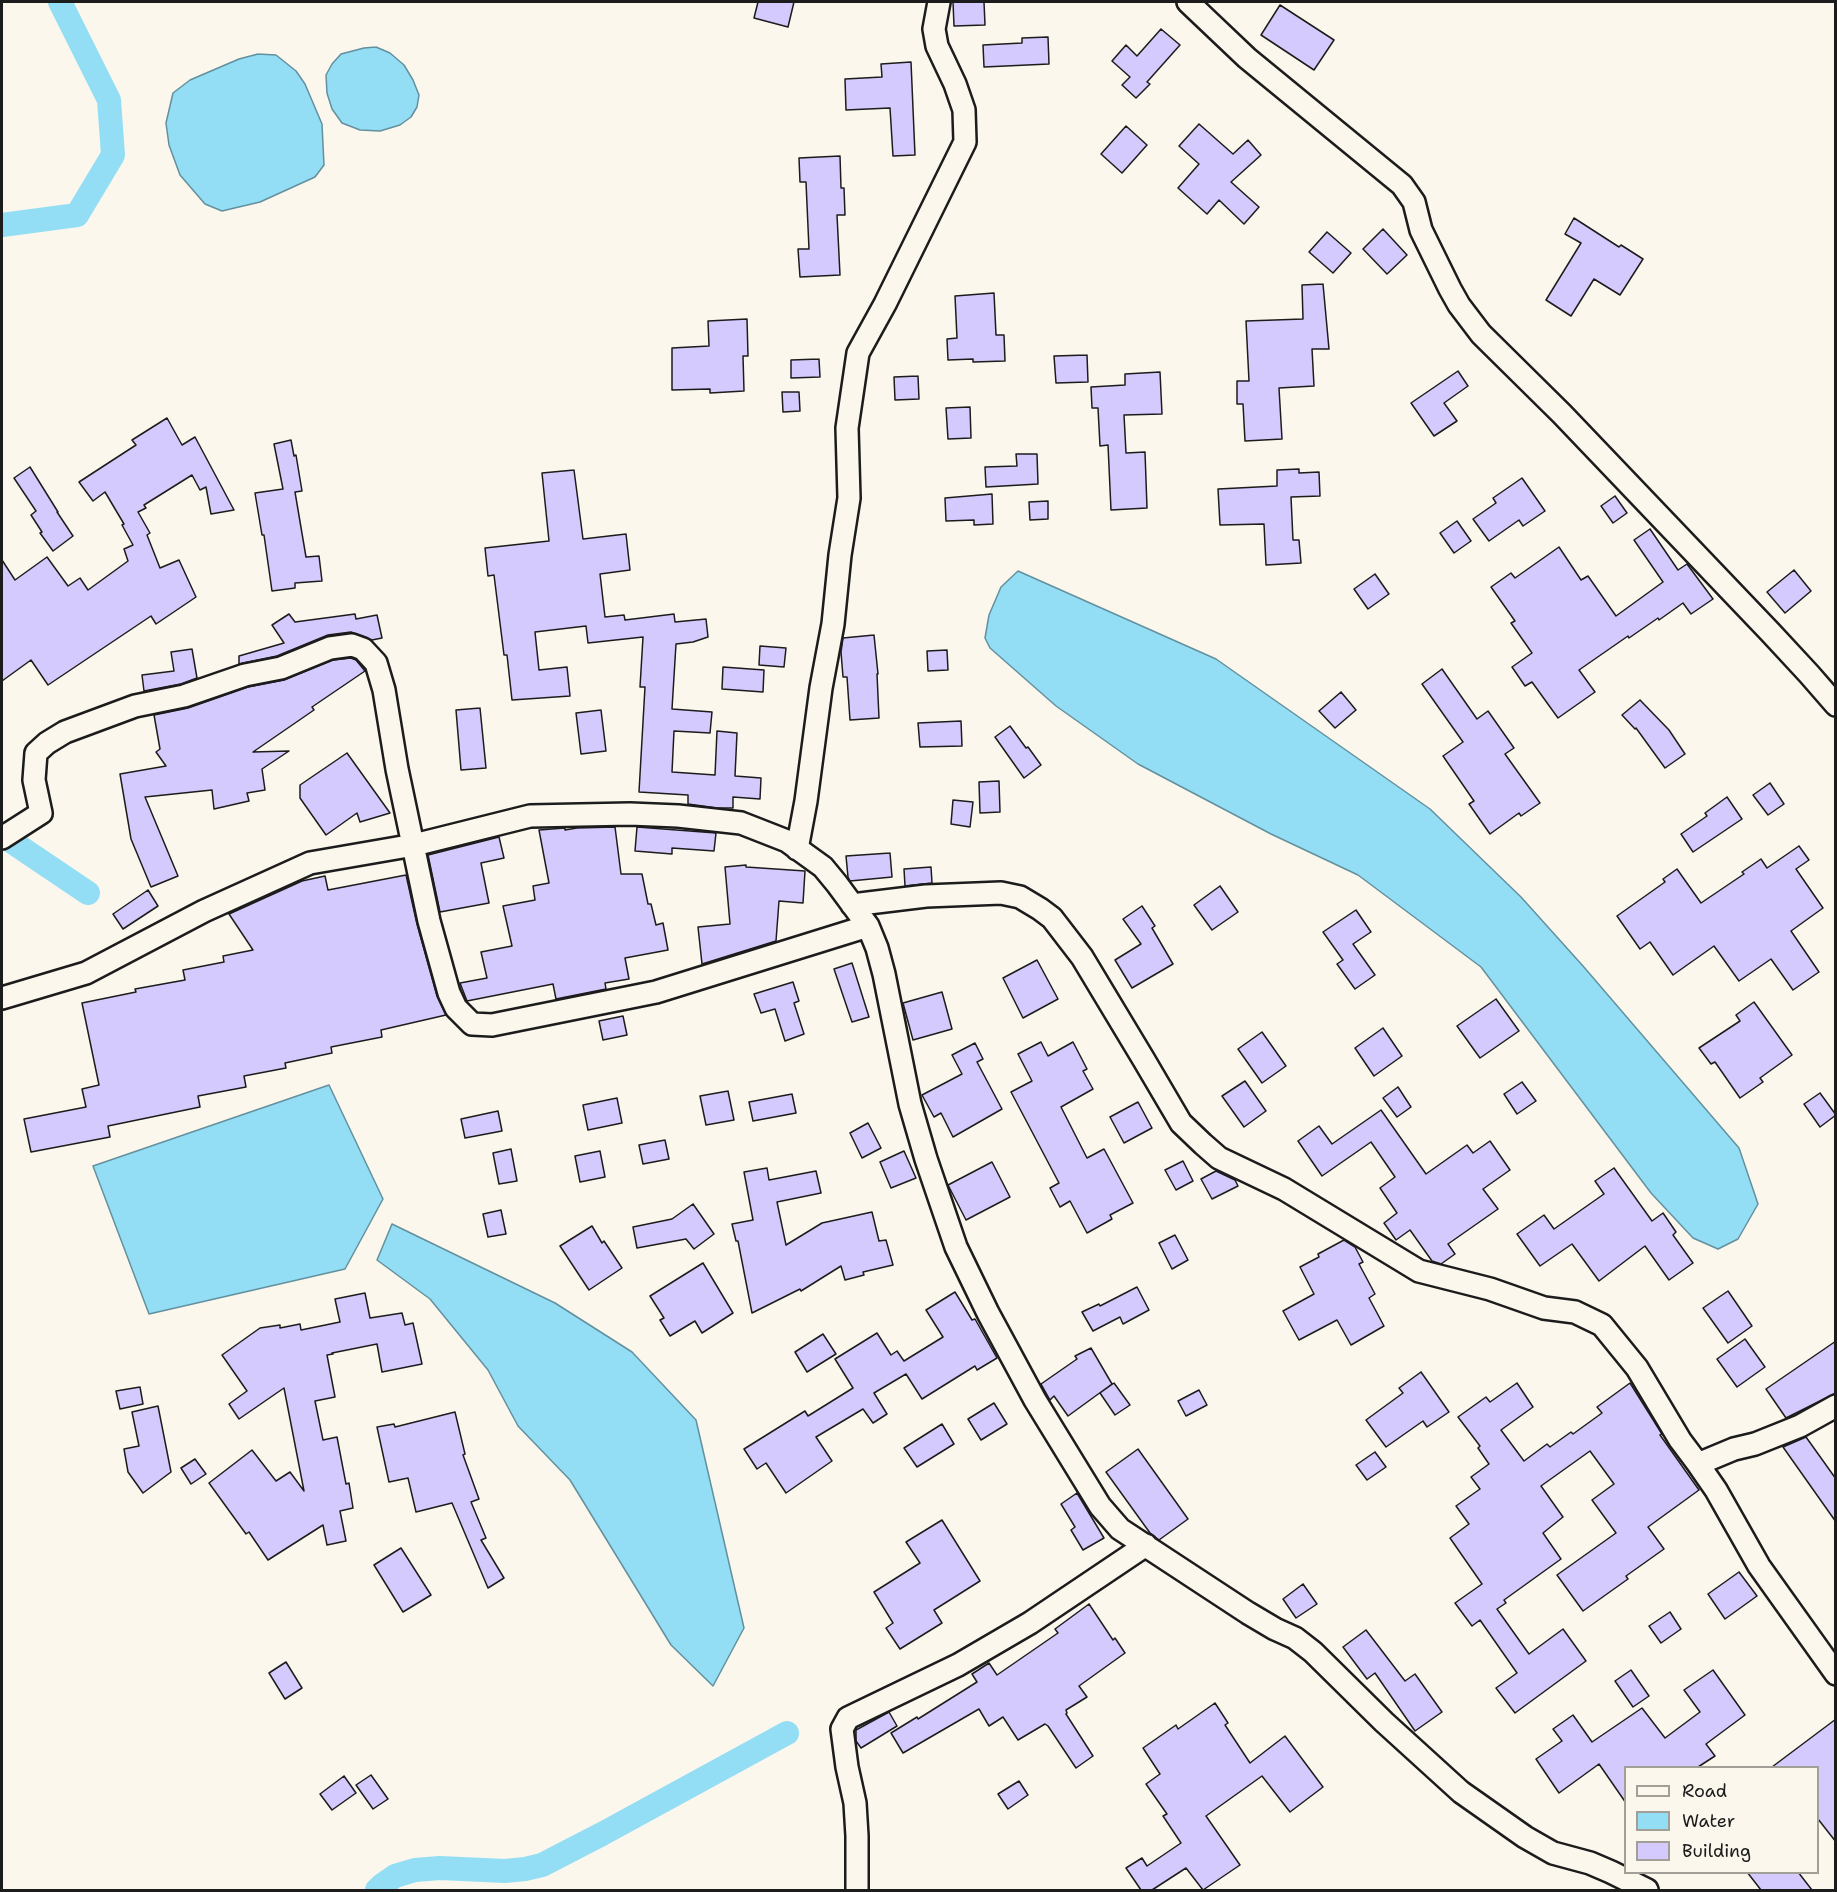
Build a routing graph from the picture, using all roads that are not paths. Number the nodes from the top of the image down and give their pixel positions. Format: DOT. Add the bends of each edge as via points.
graph roads {
  1 [pos="939,2"];
  2 [pos="1188,2"];
  3 [pos="1836,705"];
  4 [pos="2,838"];
  5 [pos="414,845"];
  6 [pos="797,849"];
  7 [pos="852,905"];
  8 [pos="868,926"];
  9 [pos="2,998"];
  10 [pos="1836,1406"];
  11 [pos="1698,1464"];
  12 [pos="1146,1545"];
  13 [pos="1836,1674"];
  14 [pos="857,1890"];
  15 [pos="1647,1890"];
  1 -- 6 [label="street" via="934,29 937,46 964,111 965,142 858,353 847,428 849,498"];
  2 -- 3 [label="street" via="1247,58 1402,185 1414,202 1421,230 1450,289 1481,334 1570,422"];
  4 -- 5 [label="street" via="41,813 34,780 36,753 65,732 135,706 184,696 244,675 281,668 330,648 351,645 363,649 376,663"];
  5 -- 6 [label="street" via="530,816 630,814 741,823 787,841"];
  5 -- 8 [label="street" via="449,993 456,1008 472,1024 492,1025 656,992"];
  5 -- 9 [label="street" via="310,863 204,911 86,973"];
  6 -- 7 [label="street" via="823,867"];
  7 -- 8 [label="street"];
  7 -- 11 [label="street" via="1000,893 1020,897 1040,909 1052,918 1082,957 1181,1124 1203,1144 1220,1158 1284,1190 1419,1271 1544,1308 1575,1312 1602,1324 1637,1368"];
  8 -- 12 [label="street" via="884,974 910,1104 956,1247 1035,1400 1077,1471 1120,1529"];
  10 -- 11 [label="street" via="1800,1426"];
  11 -- 13 [label="street" via="1759,1566"];
  12 -- 14 [label="street" via="1030,1623 957,1665 848,1718 842,1729 855,1803"];
  12 -- 15 [label="street" via="1295,1638 1461,1792 1524,1837 1553,1853 1590,1863"];
}
